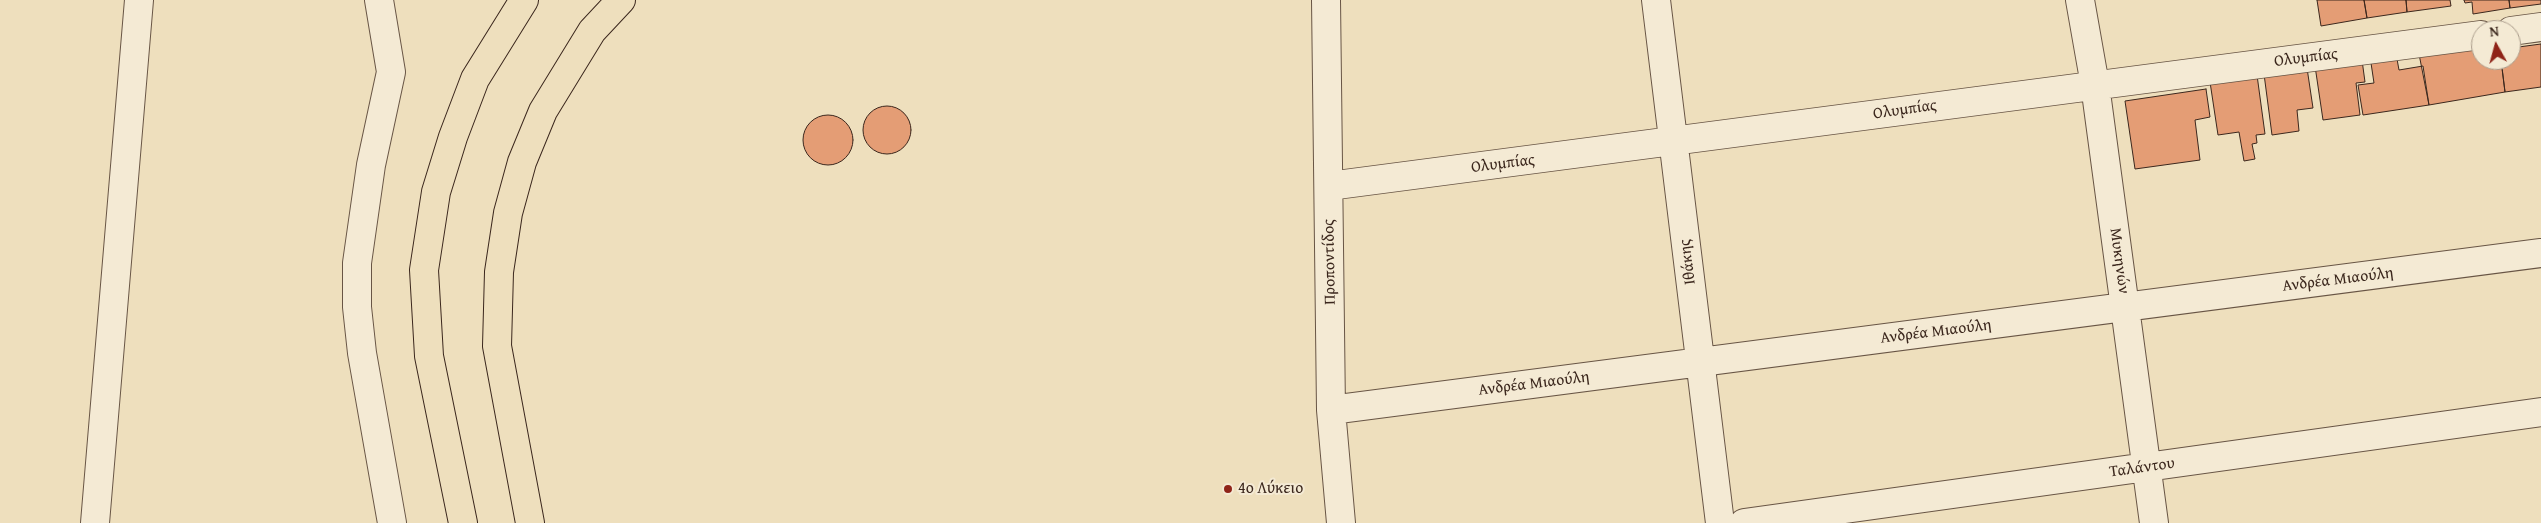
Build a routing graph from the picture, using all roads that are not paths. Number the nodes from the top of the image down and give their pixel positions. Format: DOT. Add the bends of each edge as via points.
graph roads {
  1 [pos="139,0"];
  2 [pos="380,0"];
  3 [pos="524,0"];
  4 [pos="621,0"];
  5 [pos="1326,0"];
  6 [pos="1656,0"];
  7 [pos="2080,0"];
  8 [pos="2541,27"];
  9 [pos="2521,30"];
  10 [pos="2471,36"];
  11 [pos="2095,85"];
  12 [pos="1673,141"];
  13 [pos="1329,186"];
  14 [pos="2541,253"];
  15 [pos="2125,307"];
  16 [pos="1700,362"];
  17 [pos="1331,410"];
  18 [pos="2541,412"];
  19 [pos="2146,467"];
  20 [pos="95,523"];
  21 [pos="392,523"];
  22 [pos="463,523"];
  23 [pos="530,523"];
  24 [pos="1341,523"];
  25 [pos="1720,523"];
  26 [pos="1744,523"];
  27 [pos="2154,523"];
  1 -- 20 [label="street"];
  2 -- 21 [label="street" via="391,72 371,166 357,263 357,307"];
  3 -- 22 [label="main road" via="475,79 453,136 436,192 424,270 429,356"];
  4 -- 23 [label="main road" via="592,31 543,111 522,162 508,213 499,272 497,346"];
  5 -- 13 [label="street, Προποντίδος"];
  6 -- 12 [label="street, Ιθάκης"];
  7 -- 11 [label="street, Μυκηνών"];
  8 -- 9 [label="street"];
  10 -- 11 [label="street, Ολυμπίας"];
  11 -- 12 [label="street, Ολυμπίας"];
  11 -- 15 [label="street, Μυκηνών"];
  12 -- 13 [label="street, Ολυμπίας"];
  12 -- 16 [label="street, Ιθάκης"];
  13 -- 17 [label="street, Προποντίδος"];
  14 -- 15 [label="street, Ανδρέα Μιαούλη"];
  15 -- 16 [label="street, Ανδρέα Μιαούλη"];
  15 -- 19 [label="street, Μυκηνών"];
  16 -- 17 [label="street, Ανδρέα Μιαούλη"];
  16 -- 25 [label="street, Ιθάκης"];
  17 -- 24 [label="street, Προποντίδος"];
  18 -- 19 [label="street, Ταλάντου"];
  19 -- 26 [label="street, Ταλάντου"];
  19 -- 27 [label="street, Μυκηνών"];
}
